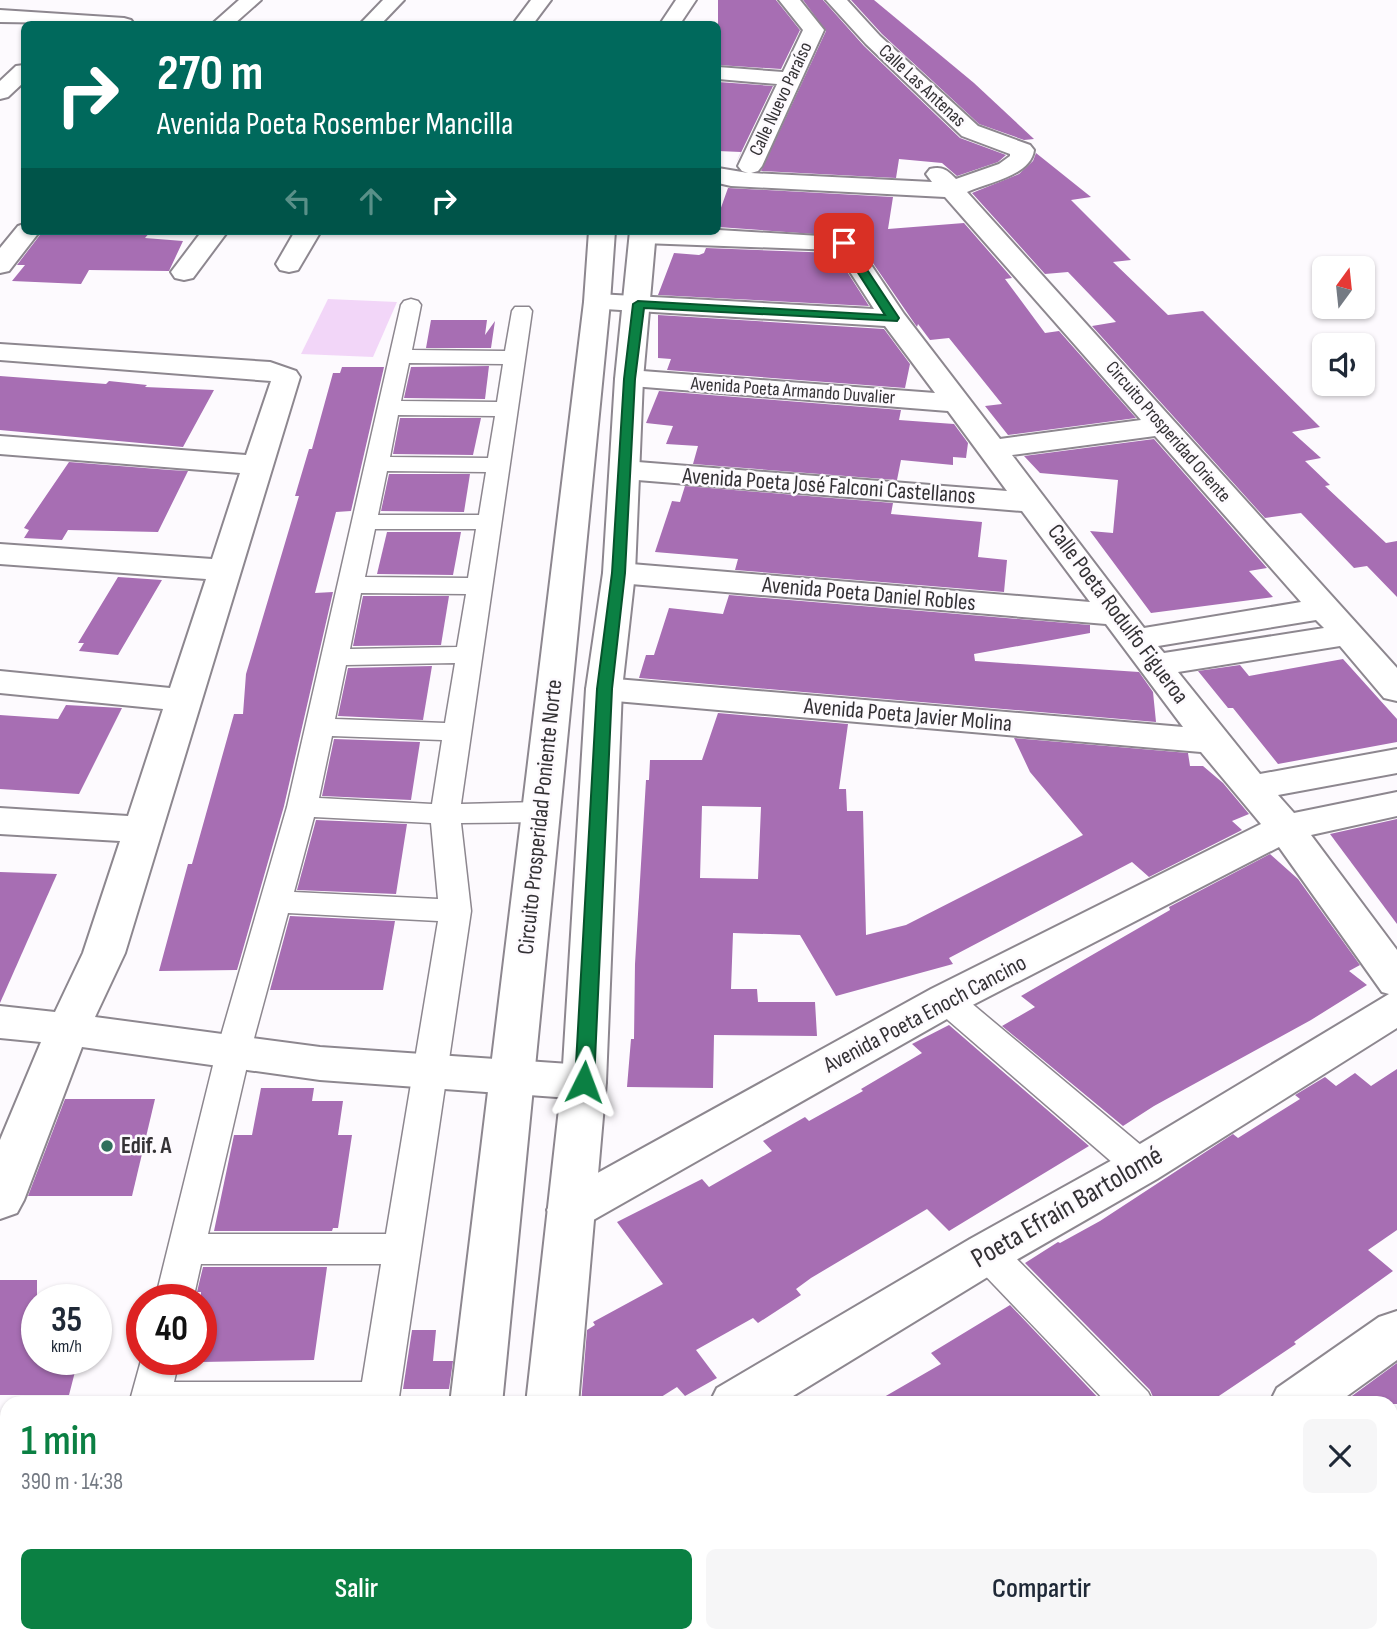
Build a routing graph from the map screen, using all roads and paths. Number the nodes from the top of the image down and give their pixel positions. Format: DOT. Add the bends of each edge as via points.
graph roads {
  1 [pos="109,0"];
  2 [pos="251,0"];
  3 [pos="394,0"];
  4 [pos="541,0"];
  5 [pos="686,0"];
  6 [pos="789,0"];
  7 [pos="836,0"];
  8 [pos="0,16"];
  9 [pos="57,21"];
  10 [pos="83,21"];
  11 [pos="226,21"];
  12 [pos="373,21"];
  13 [pos="525,21"];
  14 [pos="672,21"];
  15 [pos="721,73"];
  16 [pos="21,74"];
  17 [pos="790,79"];
  18 [pos="8,88"];
  19 [pos="721,164"];
  20 [pos="750,166"];
  21 [pos="721,176"];
  22 [pos="945,182"];
  23 [pos="24,235"];
  24 [pos="212,235"];
  25 [pos="306,235"];
  26 [pos="602,235"];
  27 [pos="643,235"];
  28 [pos="683,235"];
  29 [pos="289,264"];
  30 [pos="0,265"];
  31 [pos="184,272"];
  32 [pos="597,302"];
  33 [pos="638,304"];
  34 [pos="411,305"];
  35 [pos="522,311"];
  36 [pos="893,318"];
  37 [pos="0,352"];
  38 [pos="400,356"];
  39 [pos="513,358"];
  40 [pos="629,379"];
  41 [pos="957,403"];
  42 [pos="389,408"];
  43 [pos="507,409"];
  44 [pos="1162,426"];
  45 [pos="0,445"];
  46 [pos="992,449"];
  47 [pos="377,464"];
  48 [pos="258,465"];
  49 [pos="498,465"];
  50 [pos="625,470"];
  51 [pos="1032,502"];
  52 [pos="364,522"];
  53 [pos="491,522"];
  54 [pos="0,554"];
  55 [pos="223,570"];
  56 [pos="619,573"];
  57 [pos="351,584"];
  58 [pos="481,586"];
  59 [pos="1323,609"];
  60 [pos="1347,635"];
  61 [pos="1137,640"];
  62 [pos="468,655"];
  63 [pos="335,657"];
  64 [pos="0,682"];
  65 [pos="604,689"];
  66 [pos="1397,690"];
  67 [pos="184,700"];
  68 [pos="320,727"];
  69 [pos="457,732"];
  70 [pos="1212,741"];
  71 [pos="1397,761"];
  72 [pos="1251,788"];
  73 [pos="1397,804"];
  74 [pos="302,807"];
  75 [pos="541,811"];
  76 [pos="445,814"];
  77 [pos="0,821"];
  78 [pos="1284,828"];
  79 [pos="143,830"];
  80 [pos="275,902"];
  81 [pos="455,911"];
  82 [pos="1397,981"];
  83 [pos="946,1000"];
  84 [pos="1397,1007"];
  85 [pos="0,1022"];
  86 [pos="71,1028"];
  87 [pos="233,1053"];
  88 [pos="430,1073"];
  89 [pos="511,1079"];
  90 [pos="584,1082"];
  91 [pos="1141,1166"];
  92 [pos="0,1200"];
  93 [pos="571,1210"];
  94 [pos="187,1249"];
  95 [pos="403,1250"];
  96 [pos="987,1253"];
  97 [pos="178,1284"];
  98 [pos="1397,1332"];
  99 [pos="156,1375"];
  100 [pos="151,1396"];
  101 [pos="379,1396"];
  102 [pos="478,1396"];
  103 [pos="553,1396"];
  104 [pos="748,1396"];
  105 [pos="1126,1396"];
  106 [pos="1306,1396"];
  1 -- 10 [label="street"];
  2 -- 11 [label="street"];
  3 -- 12 [label="street"];
  4 -- 13 [label="street"];
  5 -- 14 [label="street"];
  6 -- 17 [label="street, Calle Nuevo Paraíso" via="814,30"];
  7 -- 22 [label="street, Calle Las Antenas" via="970,131 1022,150 1021,159 1007,170"];
  8 -- 9 [label="street"];
  15 -- 17 [label="street"];
  16 -- 18 [label="street"];
  17 -- 20 [label="street, Calle Nuevo Paraíso"];
  19 -- 20 [label="street"];
  20 -- 22 [label="street"];
  21 -- 22 [label="street"];
  22 -- 44 [label="street, Circuito Prosperidad Oriente"];
  23 -- 30 [label="street"];
  24 -- 31 [label="street"];
  25 -- 29 [label="street"];
  26 -- 32 [label="street, Circuito Prosperidad Poniente Norte"];
  27 -- 33 [label="street"];
  28 -- 36 [label="street, Calle Poeta Rodulfo Figueroa" via="844,243"];
  32 -- 33 [label="street"];
  32 -- 75 [label="street, Circuito Prosperidad Poniente Norte"];
  33 -- 36 [label="street"];
  33 -- 40 [label="street"];
  34 -- 38 [label="street"];
  35 -- 39 [label="street"];
  36 -- 41 [label="street, Calle Poeta Rodulfo Figueroa"];
  37 -- 48 [label="street" via="270,370 286,377"];
  38 -- 39 [label="street"];
  38 -- 42 [label="street"];
  39 -- 43 [label="street"];
  40 -- 41 [label="street, Avenida Poeta Armando Duvalier"];
  40 -- 50 [label="street"];
  41 -- 46 [label="street, Calle Poeta Rodulfo Figueroa"];
  42 -- 43 [label="street"];
  42 -- 47 [label="street"];
  43 -- 49 [label="street"];
  44 -- 46 [label="street"];
  44 -- 59 [label="street, Circuito Prosperidad Oriente"];
  45 -- 48 [label="street"];
  46 -- 51 [label="street, Calle Poeta Rodulfo Figueroa"];
  47 -- 49 [label="street"];
  47 -- 52 [label="street"];
  48 -- 55 [label="street"];
  49 -- 53 [label="street"];
  50 -- 51 [label="street, Avenida Poeta José Falconi Castellanos"];
  50 -- 56 [label="street"];
  51 -- 61 [label="street, Calle Poeta Rodulfo Figueroa"];
  52 -- 53 [label="street"];
  52 -- 57 [label="street"];
  53 -- 58 [label="street"];
  54 -- 55 [label="street"];
  55 -- 67 [label="street"];
  56 -- 61 [label="street, Avenida Poeta Daniel Robles"];
  56 -- 65 [label="street"];
  57 -- 58 [label="street"];
  57 -- 63 [label="street"];
  58 -- 62 [label="street"];
  59 -- 60 [label="street, Circuito Prosperidad Oriente"];
  59 -- 61 [label="street"];
  60 -- 61 [label="street"];
  60 -- 66 [label="street, Circuito Prosperidad Oriente"];
  61 -- 70 [label="street, Calle Poeta Rodulfo Figueroa"];
  62 -- 63 [label="street"];
  62 -- 69 [label="street"];
  63 -- 68 [label="street"];
  64 -- 67 [label="street"];
  65 -- 70 [label="street, Avenida Poeta Javier Molina"];
  65 -- 90 [label="street"];
  67 -- 79 [label="street"];
  68 -- 69 [label="street"];
  68 -- 74 [label="street"];
  69 -- 76 [label="street"];
  70 -- 72 [label="street, Calle Poeta Rodulfo Figueroa"];
  71 -- 72 [label="street"];
  72 -- 78 [label="street, Calle Poeta Rodulfo Figueroa"];
  73 -- 78 [label="street, Avenida Poeta Enoch Cancino"];
  74 -- 76 [label="street"];
  74 -- 80 [label="street"];
  75 -- 76 [label="street"];
  75 -- 89 [label="street, Circuito Prosperidad Poniente Norte"];
  76 -- 81 [label="street"];
  77 -- 79 [label="street"];
  78 -- 82 [label="street, Calle Poeta Rodulfo Figueroa"];
  78 -- 83 [label="street, Avenida Poeta Enoch Cancino"];
  79 -- 86 [label="street" via="104,953"];
  80 -- 81 [label="street"];
  80 -- 87 [label="street"];
  81 -- 88 [label="street"];
  83 -- 91 [label="street"];
  83 -- 93 [label="street, Avenida Poeta Enoch Cancino"];
  84 -- 91 [label="street, Poeta Efraín Bartolomé"];
  85 -- 86 [label="street"];
  86 -- 87 [label="street"];
  86 -- 92 [label="street" via="48,1073"];
  87 -- 88 [label="street"];
  87 -- 94 [label="street"];
  88 -- 89 [label="street"];
  88 -- 95 [label="street"];
  89 -- 90 [label="street"];
  89 -- 102 [label="street, Circuito Prosperidad Poniente Norte"];
  90 -- 93 [label="street"];
  91 -- 96 [label="street, Poeta Efraín Bartolomé"];
  93 -- 103 [label="street"];
  94 -- 95 [label="street"];
  94 -- 97 [label="street"];
  95 -- 101 [label="street"];
  96 -- 104 [label="street, Poeta Efraín Bartolomé"];
  96 -- 105 [label="street"];
  98 -- 106 [label="street"];
  99 -- 100 [label="street"];
}
